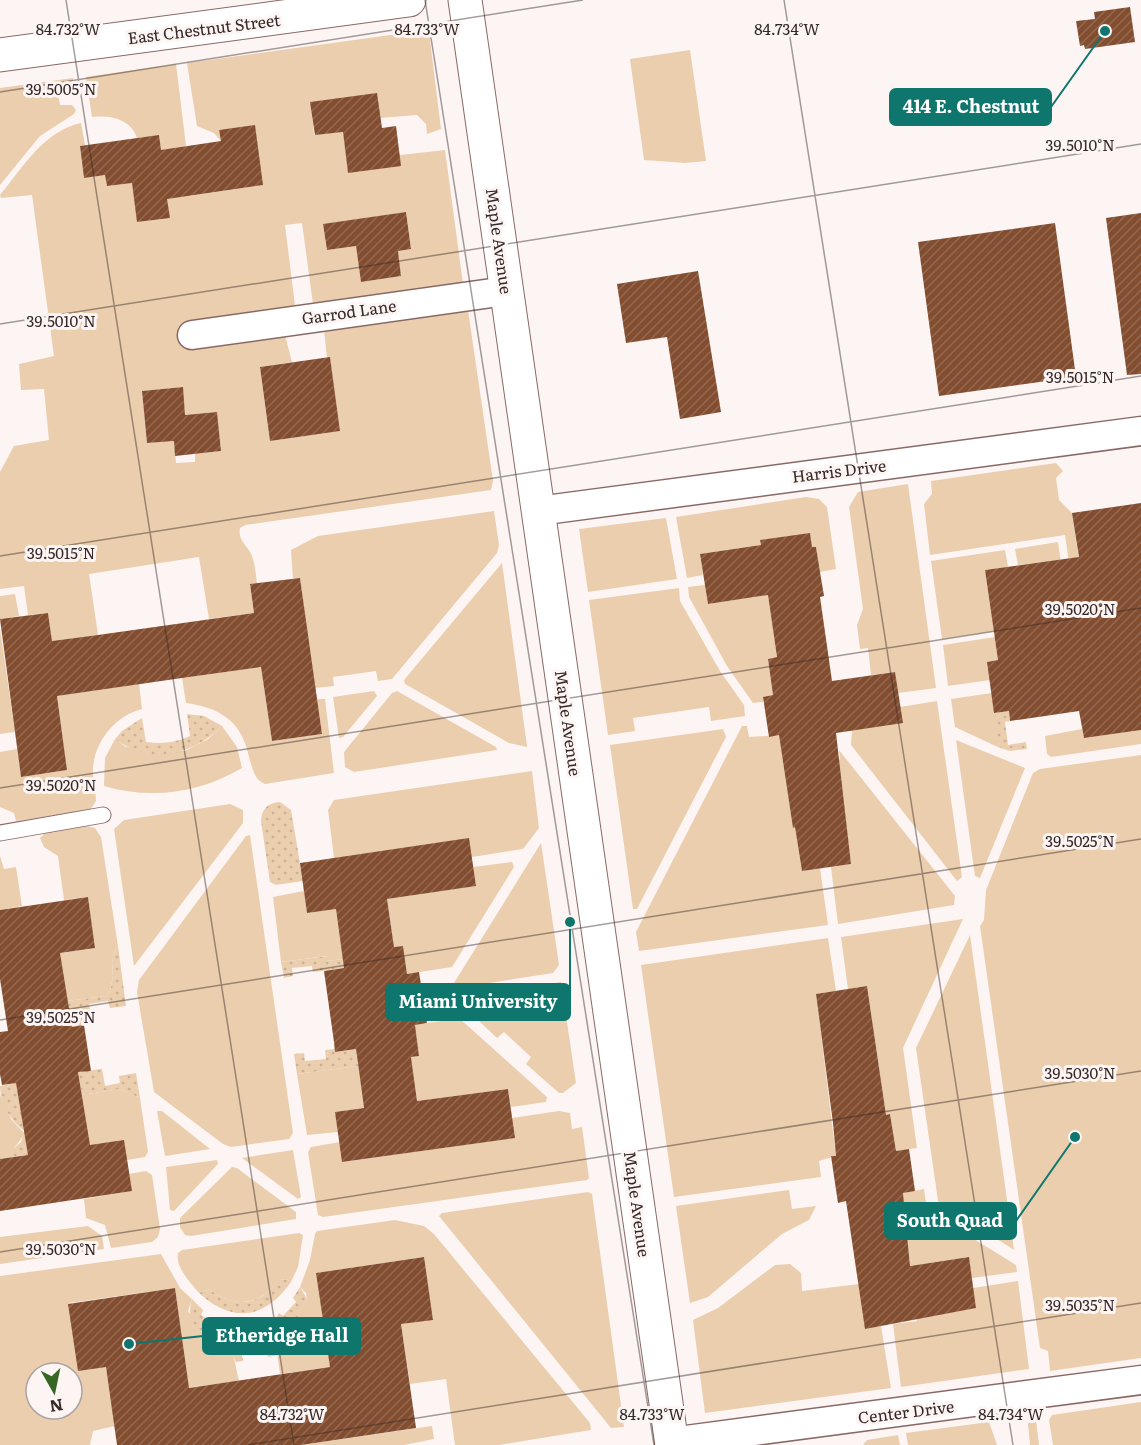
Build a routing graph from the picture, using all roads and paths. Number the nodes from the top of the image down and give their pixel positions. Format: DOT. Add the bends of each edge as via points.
graph roads {
  1 [pos="409,0"];
  2 [pos="465,0"];
  3 [pos="269,10"];
  4 [pos="0,56"];
  5 [pos="506,291"];
  6 [pos="192,335"];
  7 [pos="1141,431"];
  8 [pos="538,511"];
  9 [pos="104,815"];
  10 [pos="0,833"];
  11 [pos="1141,1380"];
  12 [pos="665,1444"];
  1 -- 3 [label="street, East Chestnut Street"];
  2 -- 5 [label="street, Maple Avenue"];
  3 -- 4 [label="street, East Chestnut Street"];
  5 -- 6 [label="street, Garrod Lane"];
  5 -- 8 [label="street, Maple Avenue"];
  7 -- 8 [label="street, Harris Drive"];
  8 -- 12 [label="street, Maple Avenue"];
  9 -- 10 [label="lane"];
  11 -- 12 [label="street, Center Drive"];
}
